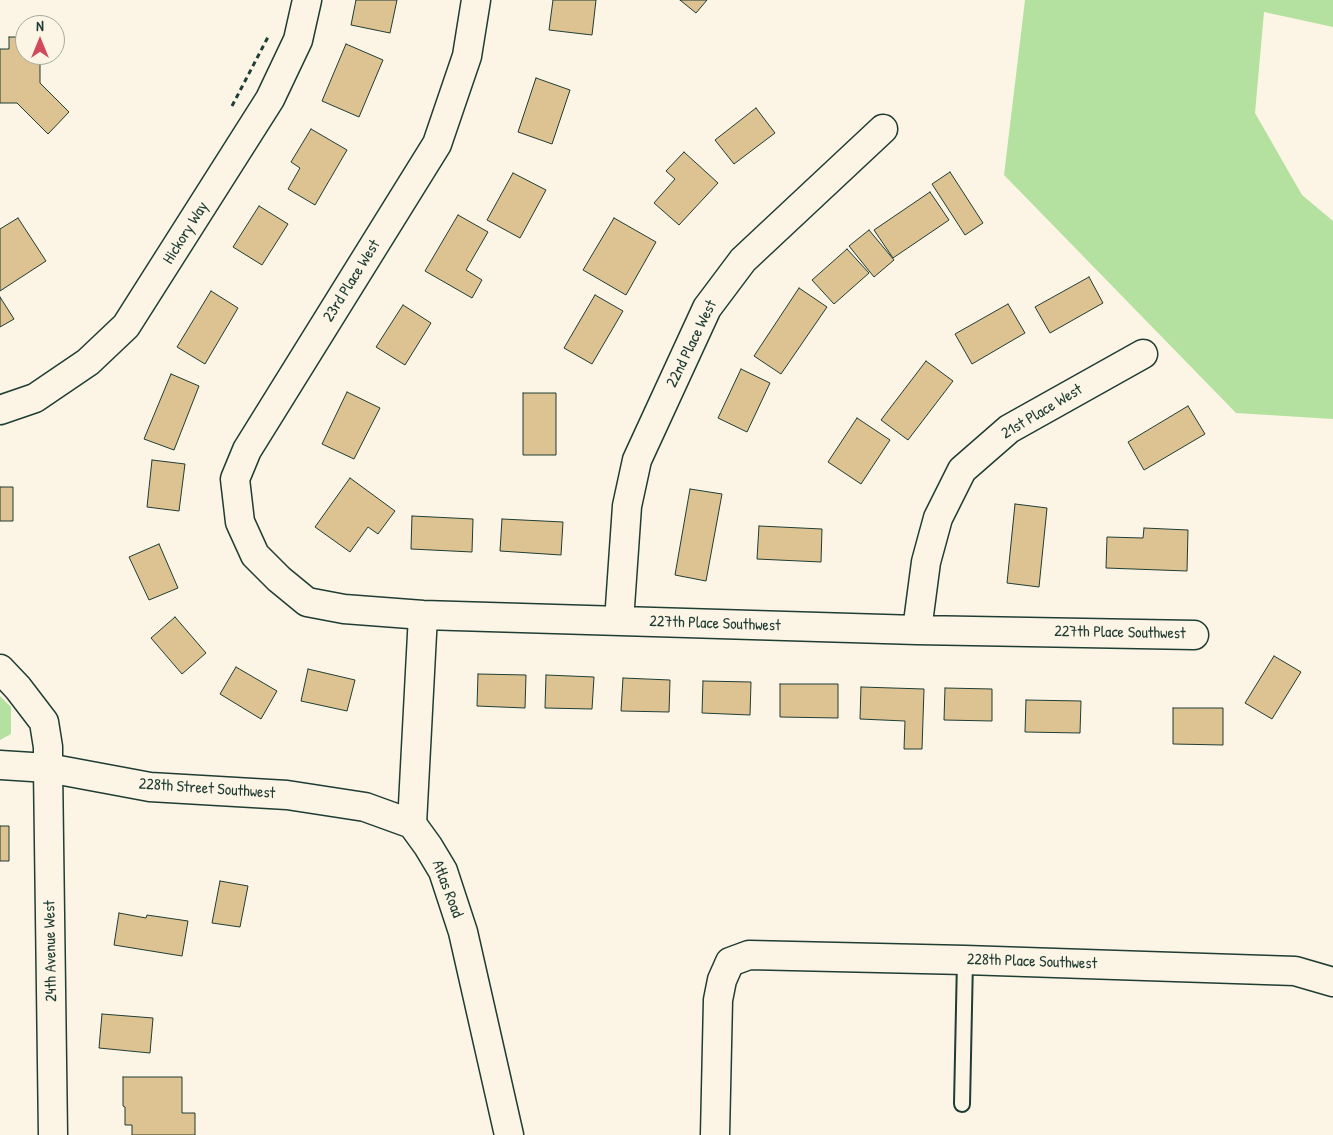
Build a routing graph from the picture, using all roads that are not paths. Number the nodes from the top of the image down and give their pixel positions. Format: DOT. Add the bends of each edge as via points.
graph roads {
  1 [pos="307,0"];
  2 [pos="476,0"];
  3 [pos="883,129"];
  4 [pos="1143,354"];
  5 [pos="0,410"];
  6 [pos="255,555"];
  7 [pos="422,615"];
  8 [pos="619,621"];
  9 [pos="917,630"];
  10 [pos="1194,635"];
  11 [pos="0,669"];
  12 [pos="0,765"];
  13 [pos="48,768"];
  14 [pos="412,824"];
  15 [pos="965,960"];
  16 [pos="1333,982"];
  17 [pos="962,1104"];
  18 [pos="53,1135"];
  19 [pos="509,1135"];
  20 [pos="715,1135"];
  1 -- 5 [label="street, Hickory Way" via="298,40 270,99 126,326 88,362 35,398"];
  2 -- 6 [label="street, 23rd Place West" via="467,56 437,144 247,450 235,479 240,522"];
  3 -- 8 [label="street, 22nd Place West" via="743,260 707,308 637,460 627,506"];
  4 -- 9 [label="street, 21st Place West" via="1009,429 962,470 938,518 926,562"];
  6 -- 7 [label="street, 227th Place Southwest" via="307,602 344,609"];
  7 -- 8 [label="street, 227th Place Southwest"];
  7 -- 14 [label="street"];
  8 -- 9 [label="street, 227th Place Southwest"];
  9 -- 10 [label="street, 227th Place Southwest"];
  11 -- 13 [label="street, 24th Avenue West" via="44,722"];
  12 -- 13 [label="street, 228th Street Southwest"];
  13 -- 14 [label="street, 228th Street Southwest" via="150,787 287,795 365,807"];
  13 -- 18 [label="street, 24th Avenue West"];
  14 -- 19 [label="street, Atlas Road" via="443,871 463,932"];
  15 -- 16 [label="street, 228th Place Southwest" via="1295,971"];
  15 -- 17 [label="lane"];
  15 -- 20 [label="street, 228th Place Southwest" via="750,955 730,962 718,1000"];
}
